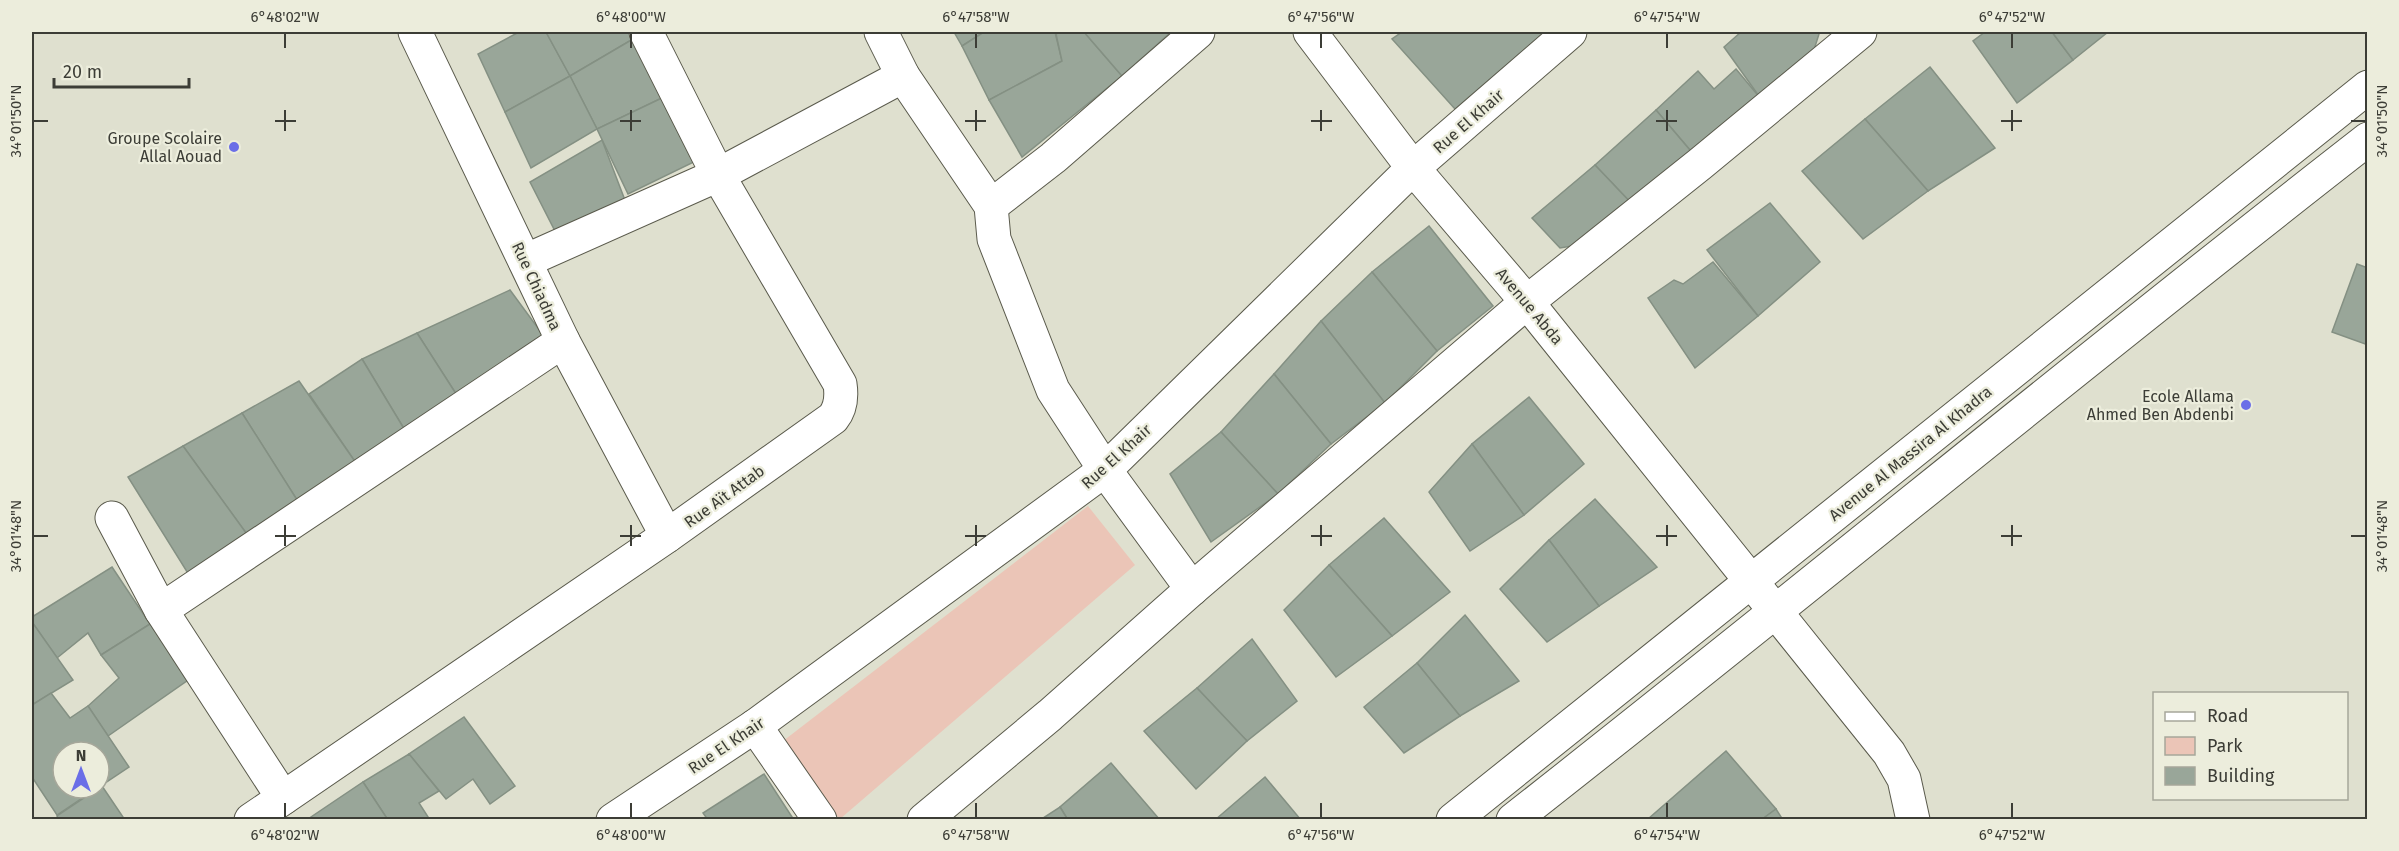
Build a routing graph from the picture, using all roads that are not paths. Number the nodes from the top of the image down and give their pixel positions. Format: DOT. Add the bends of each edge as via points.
graph roads {
  1 [pos="414,32"];
  2 [pos="646,32"];
  3 [pos="881,32"];
  4 [pos="1198,32"];
  5 [pos="1310,32"];
  6 [pos="1570,32"];
  7 [pos="1840,38"];
  8 [pos="903,76"];
  9 [pos="2367,87"];
  10 [pos="2367,139"];
  11 [pos="1413,168"];
  12 [pos="718,175"];
  13 [pos="991,206"];
  14 [pos="525,261"];
  15 [pos="1527,302"];
  16 [pos="563,342"];
  17 [pos="1105,470"];
  18 [pos="112,518"];
  19 [pos="667,536"];
  20 [pos="1751,580"];
  21 [pos="1192,589"];
  22 [pos="161,610"];
  23 [pos="1776,612"];
  24 [pos="755,726"];
  25 [pos="283,798"];
  26 [pos="251,819"];
  27 [pos="613,819"];
  28 [pos="820,819"];
  29 [pos="924,819"];
  30 [pos="1453,819"];
  31 [pos="1513,819"];
  32 [pos="1913,819"];
  1 -- 14 [label="street, Rue Chiadma"];
  2 -- 12 [label="street, Rue Aït Attab"];
  3 -- 8 [label="street"];
  4 -- 13 [label="street" via="1053,158"];
  5 -- 11 [label="street, Avenue Abda"];
  6 -- 11 [label="street, Rue El Khair"];
  7 -- 15 [label="street" via="1700,164"];
  8 -- 12 [label="street"];
  8 -- 13 [label="street"];
  9 -- 20 [label="street, Avenue Al Massira Al Khadra"];
  10 -- 23 [label="street"];
  11 -- 15 [label="street, Avenue Abda"];
  11 -- 17 [label="street, Rue El Khair"];
  12 -- 14 [label="street"];
  12 -- 19 [label="street, Rue Aït Attab" via="840,384 841,395 833,418"];
  13 -- 17 [label="street" via="994,239 1043,368 1066,413"];
  14 -- 16 [label="street, Rue Chiadma"];
  15 -- 20 [label="street, Avenue Abda"];
  15 -- 21 [label="street"];
  16 -- 19 [label="street, Rue Chiadma"];
  16 -- 22 [label="street"];
  17 -- 21 [label="street"];
  17 -- 24 [label="street, Rue El Khair"];
  18 -- 22 [label="street"];
  19 -- 25 [label="street, Rue Aït Attab"];
  20 -- 23 [label="street, Avenue Abda"];
  20 -- 30 [label="street, Avenue Al Massira Al Khadra"];
  21 -- 29 [label="street" via="1050,715"];
  22 -- 25 [label="street"];
  23 -- 31 [label="street"];
  23 -- 32 [label="street, Avenue Abda" via="1889,753 1904,779"];
  24 -- 27 [label="street, Rue El Khair"];
  24 -- 28 [label="street"];
  25 -- 26 [label="street, Rue Aït Attab"];
}
